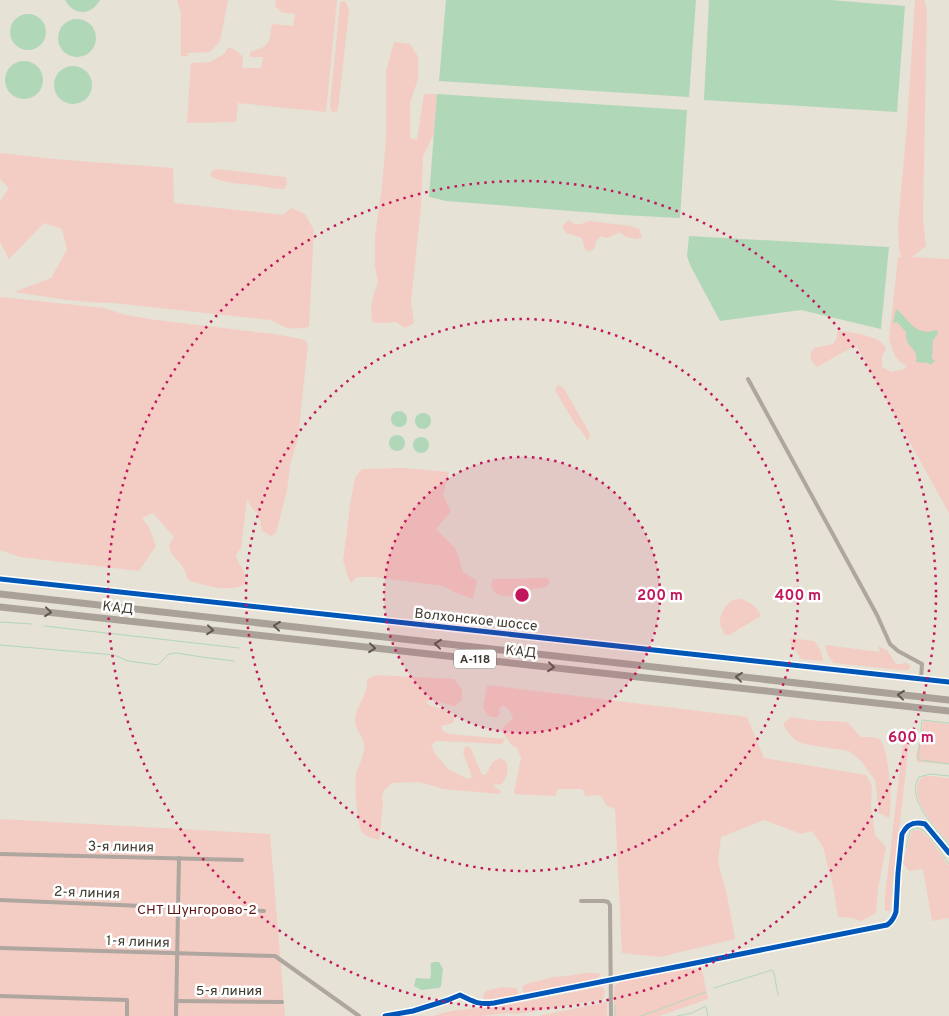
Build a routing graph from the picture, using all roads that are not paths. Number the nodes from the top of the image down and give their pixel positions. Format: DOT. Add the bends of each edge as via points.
graph roads {
  1 [pos="748,379"];
  2 [pos="0,579"];
  3 [pos="0,594"];
  4 [pos="0,607"];
  5 [pos="921,679"];
  6 [pos="949,682"];
  7 [pos="949,700"];
  8 [pos="949,710"];
  9 [pos="949,853"];
  10 [pos="0,854"];
  11 [pos="179,858"];
  12 [pos="242,860"];
  13 [pos="0,900"];
  14 [pos="581,901"];
  15 [pos="178,907"];
  16 [pos="264,912"];
  17 [pos="0,948"];
  18 [pos="178,953"];
  19 [pos="610,980"];
  20 [pos="0,996"];
  21 [pos="176,1001"];
  22 [pos="282,1002"];
  23 [pos="127,1016"];
  24 [pos="176,1016"];
  25 [pos="359,1016"];
  26 [pos="385,1016"];
  27 [pos="611,1016"];
  1 -- 5 [label="street" via="877,614 890,644 922,664"];
  2 -- 5 [label="street, Волхонское шоссе"];
  7 -- 3 [label="highway, КАД / А-118, one-way"];
  4 -- 8 [label="highway, КАД / А-118, one-way"];
  5 -- 6 [label="street, Волхонское шоссе"];
  9 -- 19 [label="street" via="925,824 919,822 905,828 895,918 887,925"];
  10 -- 11 [label="street, 3-я линия"];
  11 -- 12 [label="street, 3-я линия"];
  11 -- 15 [label="street"];
  13 -- 15 [label="street, 2-я линия"];
  14 -- 19 [label="street" via="604,901 610,905"];
  15 -- 16 [label="street, 2-я линия"];
  15 -- 18 [label="street"];
  17 -- 18 [label="street, 1-я линия"];
  18 -- 21 [label="street"];
  18 -- 25 [label="street, 1-я линия" via="275,956"];
  19 -- 26 [label="street" via="482,1004 460,995 413,1011"];
  19 -- 27 [label="street"];
  20 -- 23 [label="street" via="128,1000"];
  21 -- 22 [label="street, 5-я линия"];
  21 -- 24 [label="street"];
}
